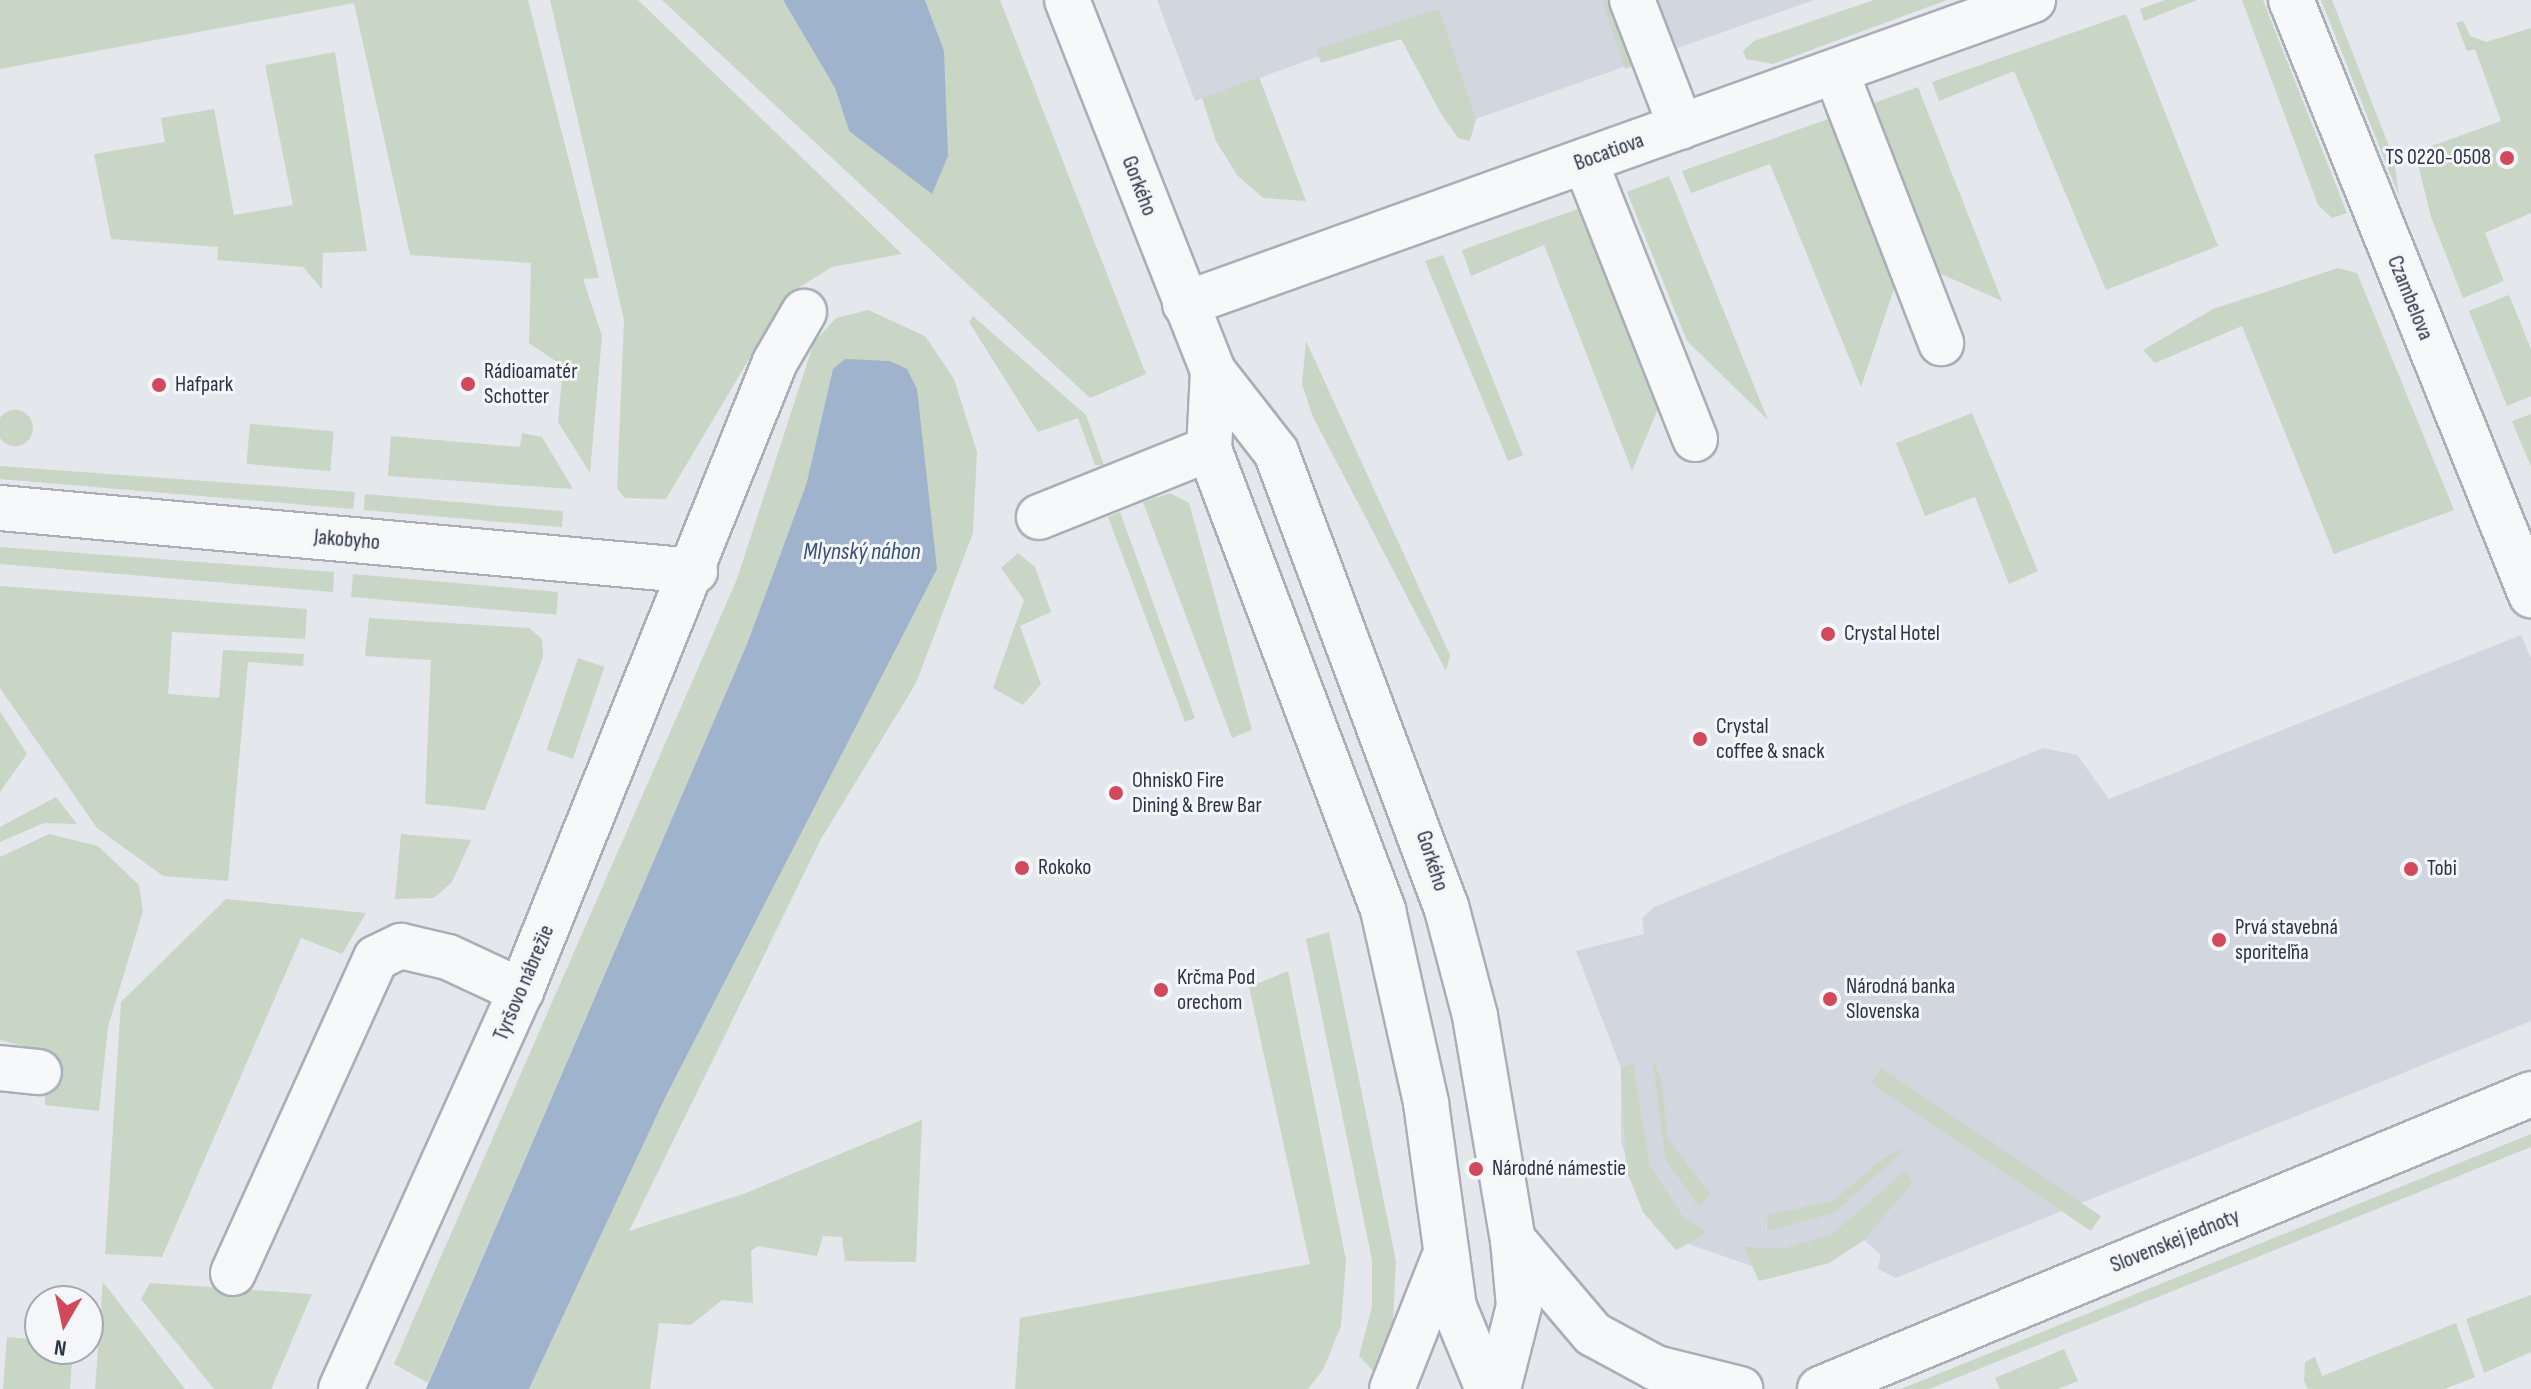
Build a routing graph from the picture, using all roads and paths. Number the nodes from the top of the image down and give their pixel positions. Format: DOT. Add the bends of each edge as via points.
graph roads {
  1 [pos="1067,0"];
  2 [pos="1632,0"];
  3 [pos="2033,0"];
  4 [pos="2291,0"];
  5 [pos="1836,72"];
  6 [pos="1681,127"];
  7 [pos="1585,161"];
  8 [pos="1185,304"];
  9 [pos="804,312"];
  10 [pos="1941,343"];
  11 [pos="1213,371"];
  12 [pos="1695,439"];
  13 [pos="1209,449"];
  14 [pos="0,508"];
  15 [pos="1039,517"];
  16 [pos="2520,535"];
  17 [pos="695,571"];
  18 [pos="2531,595"];
  19 [pos="521,991"];
  20 [pos="2531,1094"];
  21 [pos="1513,1240"];
  22 [pos="1449,1242"];
  23 [pos="233,1273"];
  24 [pos="341,1389"];
  25 [pos="1392,1389"];
  26 [pos="1488,1389"];
  27 [pos="1498,1389"];
  28 [pos="1740,1389"];
  29 [pos="1820,1389"];
  1 -- 8 [label="street, Gorkého"];
  2 -- 6 [label="street"];
  3 -- 5 [label="street, Bocatiova"];
  4 -- 16 [label="street, Czambelova"];
  5 -- 6 [label="street, Bocatiova"];
  5 -- 10 [label="street"];
  6 -- 7 [label="street, Bocatiova"];
  7 -- 8 [label="street, Bocatiova"];
  7 -- 12 [label="street"];
  8 -- 11 [label="street, Gorkého"];
  9 -- 17 [label="street, Tyršovo nábrežie" via="775,362"];
  11 -- 13 [label="street, Gorkého"];
  11 -- 21 [label="street, Gorkého" via="1276,452 1423,833 1475,1016"];
  13 -- 15 [label="street"];
  13 -- 22 [label="street, Gorkého" via="1383,910"];
  14 -- 17 [label="street, Jakobyho"];
  16 -- 18 [label="street, Czambelova"];
  17 -- 19 [label="street, Tyršovo nábrežie"];
  19 -- 23 [label="street" via="448,957 401,946 376,958"];
  19 -- 24 [label="street, Tyršovo nábrežie"];
  20 -- 29 [label="street, Slovenskej jednoty"];
  21 -- 27 [label="street, Gorkého" via="1519,1306"];
  21 -- 28 [label="street" via="1593,1334 1656,1368"];
  22 -- 25 [label="street"];
  22 -- 26 [label="street, Gorkého" via="1454,1307"];
}
